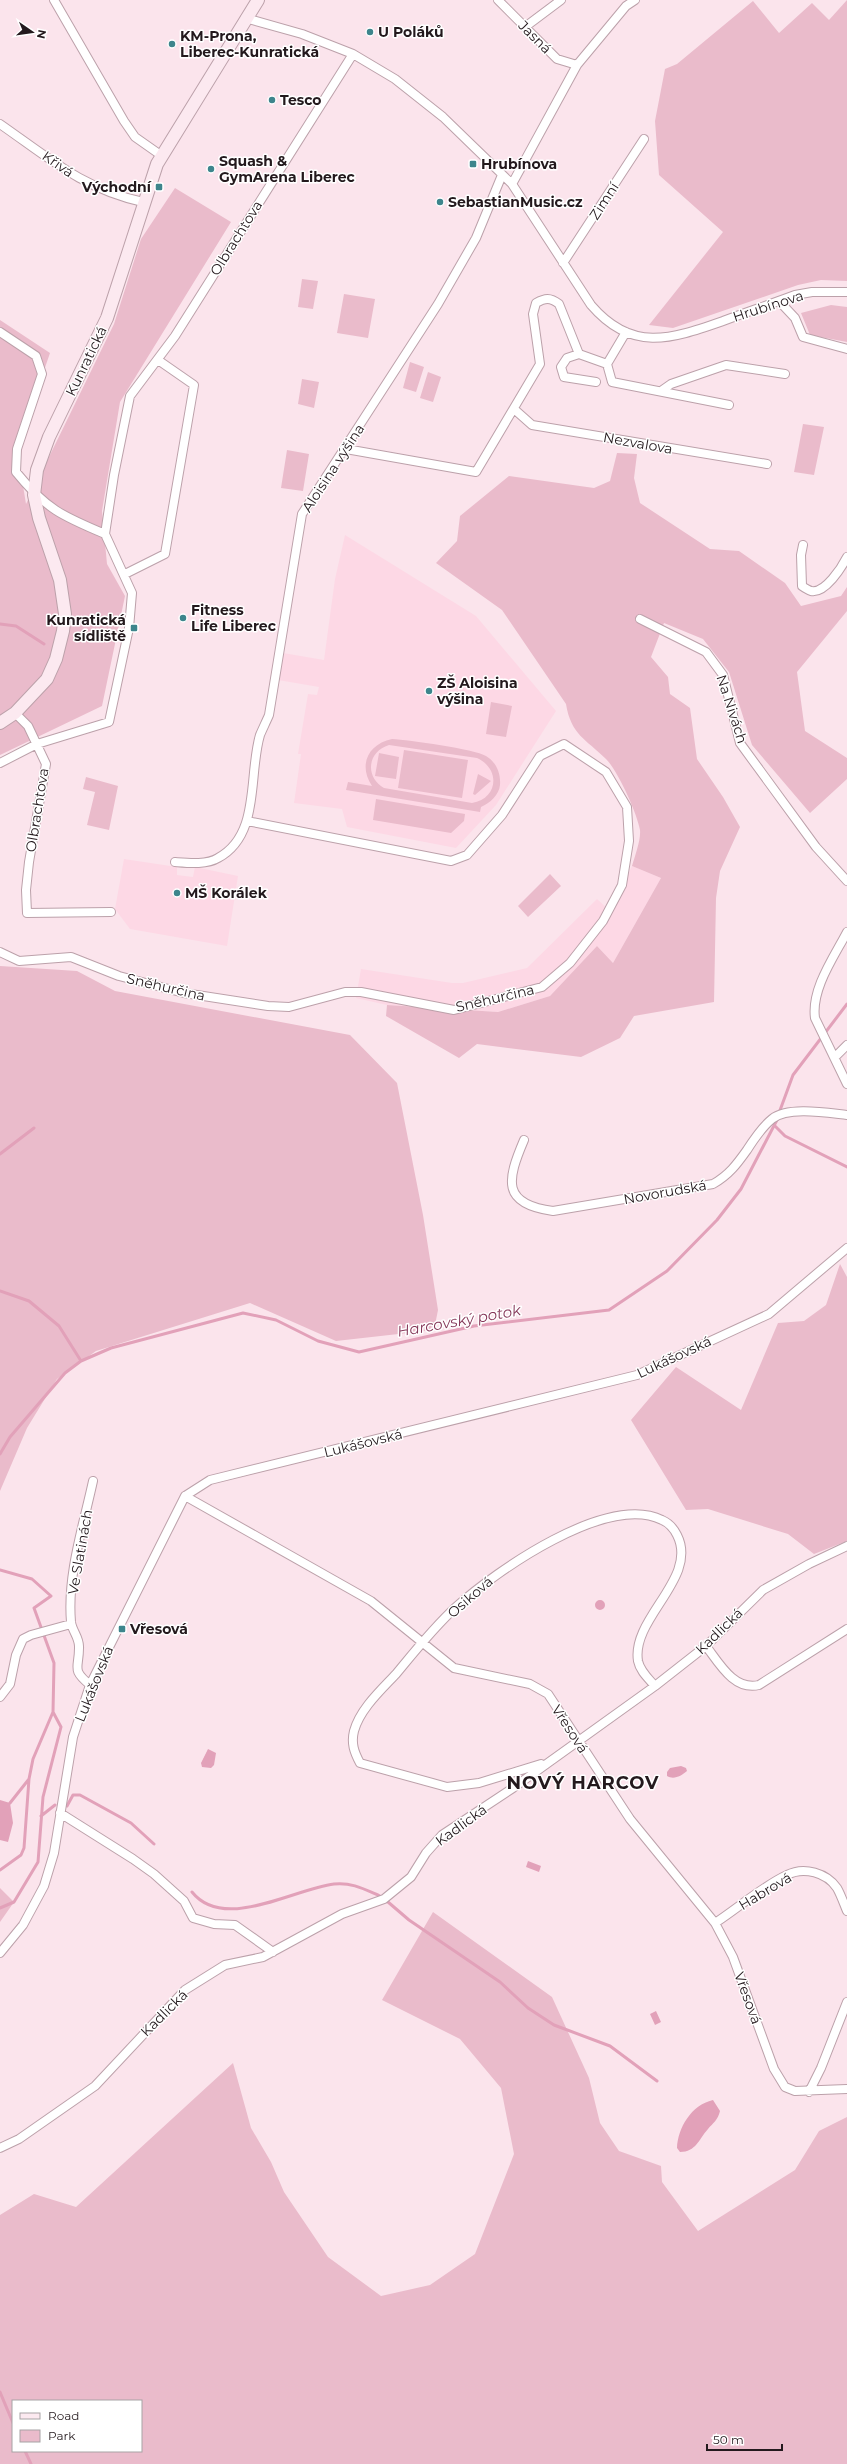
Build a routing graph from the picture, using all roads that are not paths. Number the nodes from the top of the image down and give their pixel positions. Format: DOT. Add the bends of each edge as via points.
graph roads {
  1 [pos="54,0"];
  2 [pos="258,0"];
  3 [pos="498,0"];
  4 [pos="561,0"];
  5 [pos="635,0"];
  6 [pos="245,18"];
  7 [pos="525,26"];
  8 [pos="353,54"];
  9 [pos="577,65"];
  10 [pos="0,124"];
  11 [pos="644,139"];
  12 [pos="162,156"];
  13 [pos="502,175"];
  14 [pos="512,184"];
  15 [pos="143,202"];
  16 [pos="563,263"];
  17 [pos="847,292"];
  18 [pos="779,301"];
  19 [pos="0,332"];
  20 [pos="626,332"];
  21 [pos="847,349"];
  22 [pos="579,354"];
  23 [pos="158,360"];
  24 [pos="607,364"];
  25 [pos="785,374"];
  26 [pos="596,382"];
  27 [pos="661,391"];
  28 [pos="729,405"];
  29 [pos="514,409"];
  30 [pos="346,449"];
  31 [pos="767,464"];
  32 [pos="34,495"];
  33 [pos="105,534"];
  34 [pos="803,546"];
  35 [pos="847,558"];
  36 [pos="125,574"];
  37 [pos="640,620"];
  38 [pos="15,713"];
  39 [pos="0,723"];
  40 [pos="37,744"];
  41 [pos="0,763"];
  42 [pos="247,821"];
  43 [pos="176,862"];
  44 [pos="847,881"];
  45 [pos="111,912"];
  46 [pos="847,932"];
  47 [pos="0,952"];
  48 [pos="847,1045"];
  49 [pos="835,1057"];
  50 [pos="847,1084"];
  51 [pos="847,1116"];
  52 [pos="524,1140"];
  53 [pos="847,1248"];
  54 [pos="93,1481"];
  55 [pos="185,1496"];
  56 [pos="847,1546"];
  57 [pos="71,1624"];
  58 [pos="847,1629"];
  59 [pos="422,1643"];
  60 [pos="706,1646"];
  61 [pos="90,1685"];
  62 [pos="655,1686"];
  63 [pos="0,1698"];
  64 [pos="578,1741"];
  65 [pos="547,1762"];
  66 [pos="60,1813"];
  67 [pos="847,1911"];
  68 [pos="715,1923"];
  69 [pos="272,1952"];
  70 [pos="0,1953"];
  71 [pos="847,2002"];
  72 [pos="847,2090"];
  73 [pos="809,2092"];
  74 [pos="0,2148"];
  1 -- 12 [label="street" via="110,101 127,126 135,137"];
  2 -- 6 [label="street, Kunratická"];
  3 -- 7 [label="street, Jasná"];
  4 -- 7 [label="street"];
  5 -- 9 [label="street" via="626,6"];
  6 -- 8 [label="street, Hrubínova" via="302,34"];
  6 -- 12 [label="street, Kunratická"];
  7 -- 9 [label="street, Jasná" via="557,59"];
  8 -- 13 [label="street, Hrubínova" via="394,79 443,117"];
  8 -- 23 [label="street, Olbrachtova"];
  9 -- 14 [label="street"];
  10 -- 15 [label="street, Křivá" via="74,176 103,191"];
  11 -- 16 [label="street, Zimní"];
  12 -- 15 [label="street, Kunratická"];
  13 -- 14 [label="street, Hrubínova"];
  13 -- 30 [label="street, Aloisina výšina" via="476,238 438,304"];
  14 -- 16 [label="street, Hrubínova"];
  15 -- 32 [label="street, Kunratická" via="107,318 49,437 37,470"];
  16 -- 20 [label="street, Hrubínova" via="601,317"];
  17 -- 18 [label="street, Hrubínova" via="812,292"];
  18 -- 20 [label="street, Hrubínova" via="672,337 648,337"];
  18 -- 21 [label="street" via="795,318 803,337"];
  19 -- 32 [label="street" via="36,356 42,374 17,449 16,472"];
  20 -- 24 [label="street"];
  22 -- 24 [label="street"];
  22 -- 26 [label="street" via="567,358 561,367 564,377"];
  22 -- 29 [label="street" via="558,304 552,299 545,298 536,303 533,314 540,364"];
  23 -- 33 [label="street, Olbrachtova" via="130,396"];
  23 -- 36 [label="street" via="194,385 165,554"];
  24 -- 27 [label="street" via="612,382"];
  25 -- 27 [label="street" via="726,365 671,384"];
  27 -- 28 [label="street"];
  29 -- 30 [label="street" via="476,472"];
  29 -- 31 [label="street, Nezvalova" via="532,425"];
  30 -- 42 [label="street, Aloisina výšina" via="302,514 269,715 260,736"];
  32 -- 33 [label="street" via="61,515"];
  32 -- 38 [label="street, Kunratická" via="60,580 65,614 52,670 36,692"];
  33 -- 36 [label="street"];
  34 -- 35 [label="street" via="802,586 811,591 819,590 838,574"];
  36 -- 40 [label="street" via="132,593 129,628 109,722"];
  37 -- 44 [label="street, Na Nivách" via="706,652 723,675 740,743 816,847"];
  38 -- 39 [label="street, Kunratická"];
  38 -- 40 [label="street, Olbrachtova" via="28,726"];
  40 -- 41 [label="street"];
  40 -- 45 [label="street, Olbrachtova" via="46,764 29,862 27,913"];
  42 -- 43 [label="street, Aloisina výšina" via="238,840 217,859 192,863"];
  42 -- 47 [label="street, Sněhurčina" via="451,861 467,855 502,815 540,756 564,744 606,772 627,807 629,841 622,885 603,922 570,963 542,987 454,1010 361,992 345,992 289,1007 268,1006 184,993 119,976 71,957 19,960"];
  46 -- 49 [label="street" via="825,975 815,1002 815,1018"];
  48 -- 49 [label="street"];
  49 -- 50 [label="street"];
  51 -- 52 [label="street, Novorudská" via="809,1111 773,1118 758,1133 737,1165 724,1178 713,1184 553,1211 532,1208 517,1198 511,1184 513,1165"];
  53 -- 55 [label="street, Lukášovská" via="769,1314 637,1376 210,1480"];
  54 -- 57 [label="street, Ve Slatinách" via="74,1570"];
  55 -- 59 [label="street, Vřesová" via="371,1601"];
  55 -- 61 [label="street, Lukášovská"];
  56 -- 60 [label="street, Kadlická" via="763,1590"];
  57 -- 61 [label="street, Ve Slatinách" via="80,1648 76,1668 79,1676"];
  57 -- 63 [label="street" via="23,1639 16,1655 10,1684"];
  58 -- 60 [label="street" via="759,1685 750,1687 734,1680"];
  59 -- 62 [label="street, Osiková" via="456,1607 505,1567 531,1551 584,1526 610,1518 630,1514 650,1516 663,1520 673,1529 681,1543 682,1553 677,1572 638,1649 638,1661 643,1672"];
  59 -- 64 [label="street, Vřesová" via="454,1668 530,1684 548,1694"];
  59 -- 65 [label="street, Osiková" via="362,1713 354,1730 353,1742 354,1752 360,1763 447,1787 479,1783"];
  60 -- 62 [label="street, Kadlická"];
  61 -- 66 [label="street, Lukášovská" via="73,1737"];
  62 -- 64 [label="street, Kadlická"];
  64 -- 65 [label="street, Kadlická"];
  64 -- 68 [label="street, Vřesová" via="630,1819"];
  65 -- 69 [label="street, Kadlická" via="442,1835 426,1853 411,1877 384,1899 342,1914"];
  66 -- 69 [label="street" via="154,1874 179,1895 193,1918 214,1924 235,1925"];
  66 -- 70 [label="street, Lukášovská" via="54,1853 44,1886 23,1925"];
  67 -- 68 [label="street, Habrová" via="837,1888 826,1878 815,1872 802,1871 788,1874"];
  68 -- 73 [label="street, Vřesová" via="733,1957 774,2069 785,2088"];
  69 -- 74 [label="street, Kadlická" via="263,1957 225,1965 185,1990 95,2086 19,2140"];
  71 -- 73 [label="street"];
  72 -- 73 [label="street, Vřesová"];
}
